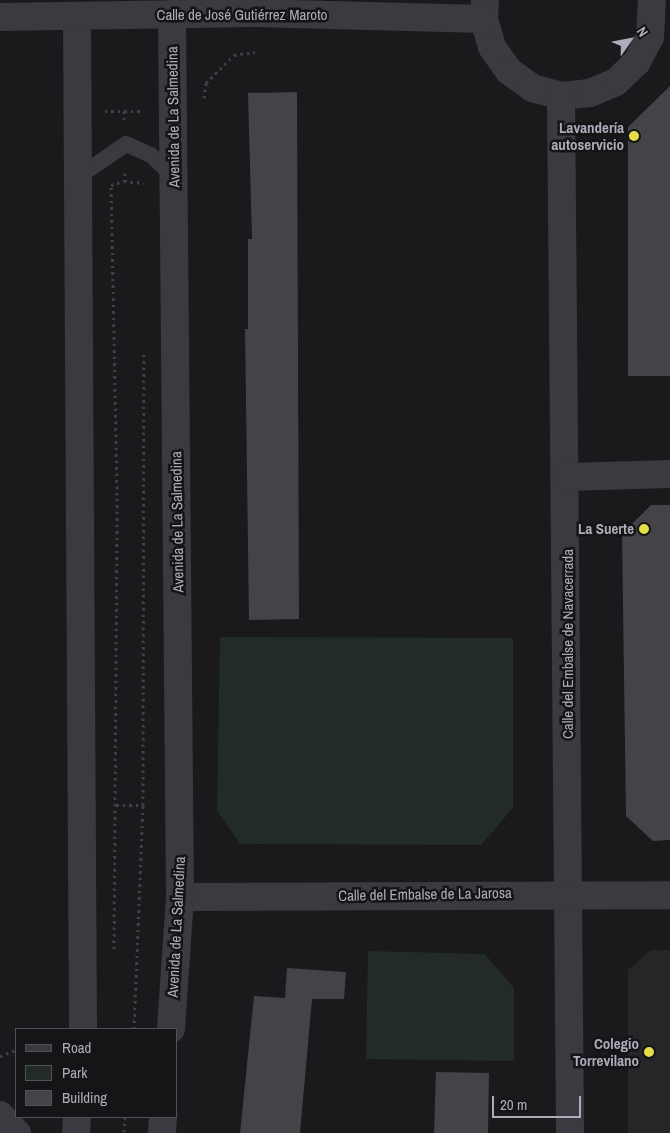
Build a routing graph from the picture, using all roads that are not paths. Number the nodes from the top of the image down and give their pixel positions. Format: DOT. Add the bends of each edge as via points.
graph roads {
  1 [pos="659,6"];
  2 [pos="484,10"];
  3 [pos="172,14"];
  4 [pos="77,16"];
  5 [pos="0,17"];
  6 [pos="561,96"];
  7 [pos="173,176"];
  8 [pos="78,177"];
  9 [pos="670,474"];
  10 [pos="567,477"];
  11 [pos="569,893"];
  12 [pos="670,895"];
  13 [pos="180,897"];
  14 [pos="82,1028"];
  15 [pos="171,1028"];
  16 [pos="15,1104"];
  17 [pos="0,1106"];
  18 [pos="0,1114"];
  19 [pos="77,1118"];
  20 [pos="163,1118"];
  21 [pos="17,1133"];
  22 [pos="76,1133"];
  23 [pos="162,1133"];
  24 [pos="570,1133"];
  1 -- 6 [label="street" via="650,37 637,62 616,82 590,94"];
  2 -- 3 [label="street, Calle de José Gutiérrez Maroto"];
  2 -- 6 [label="street" via="492,47 509,71 532,88"];
  3 -- 4 [label="street, Calle de José Gutiérrez Maroto"];
  3 -- 7 [label="street, Avenida de La Salmedina"];
  4 -- 5 [label="street, Calle de José Gutiérrez Maroto"];
  4 -- 8 [label="street"];
  6 -- 10 [label="street, Calle del Embalse de Navacerrada"];
  7 -- 8 [label="lane" via="151,155 126,144"];
  7 -- 13 [label="street, Avenida de La Salmedina"];
  8 -- 14 [label="street"];
  9 -- 10 [label="street"];
  10 -- 11 [label="street, Calle del Embalse de Navacerrada"];
  11 -- 12 [label="street, Calle del Embalse de La Jarosa"];
  11 -- 13 [label="street, Calle del Embalse de La Jarosa"];
  11 -- 24 [label="street, Calle del Embalse de Navacerrada"];
  13 -- 15 [label="street, Avenida de La Salmedina"];
  16 -- 17 [label="street"];
  18 -- 21 [label="street"];
  19 -- 22 [label="street"];
  20 -- 23 [label="street"];
}
